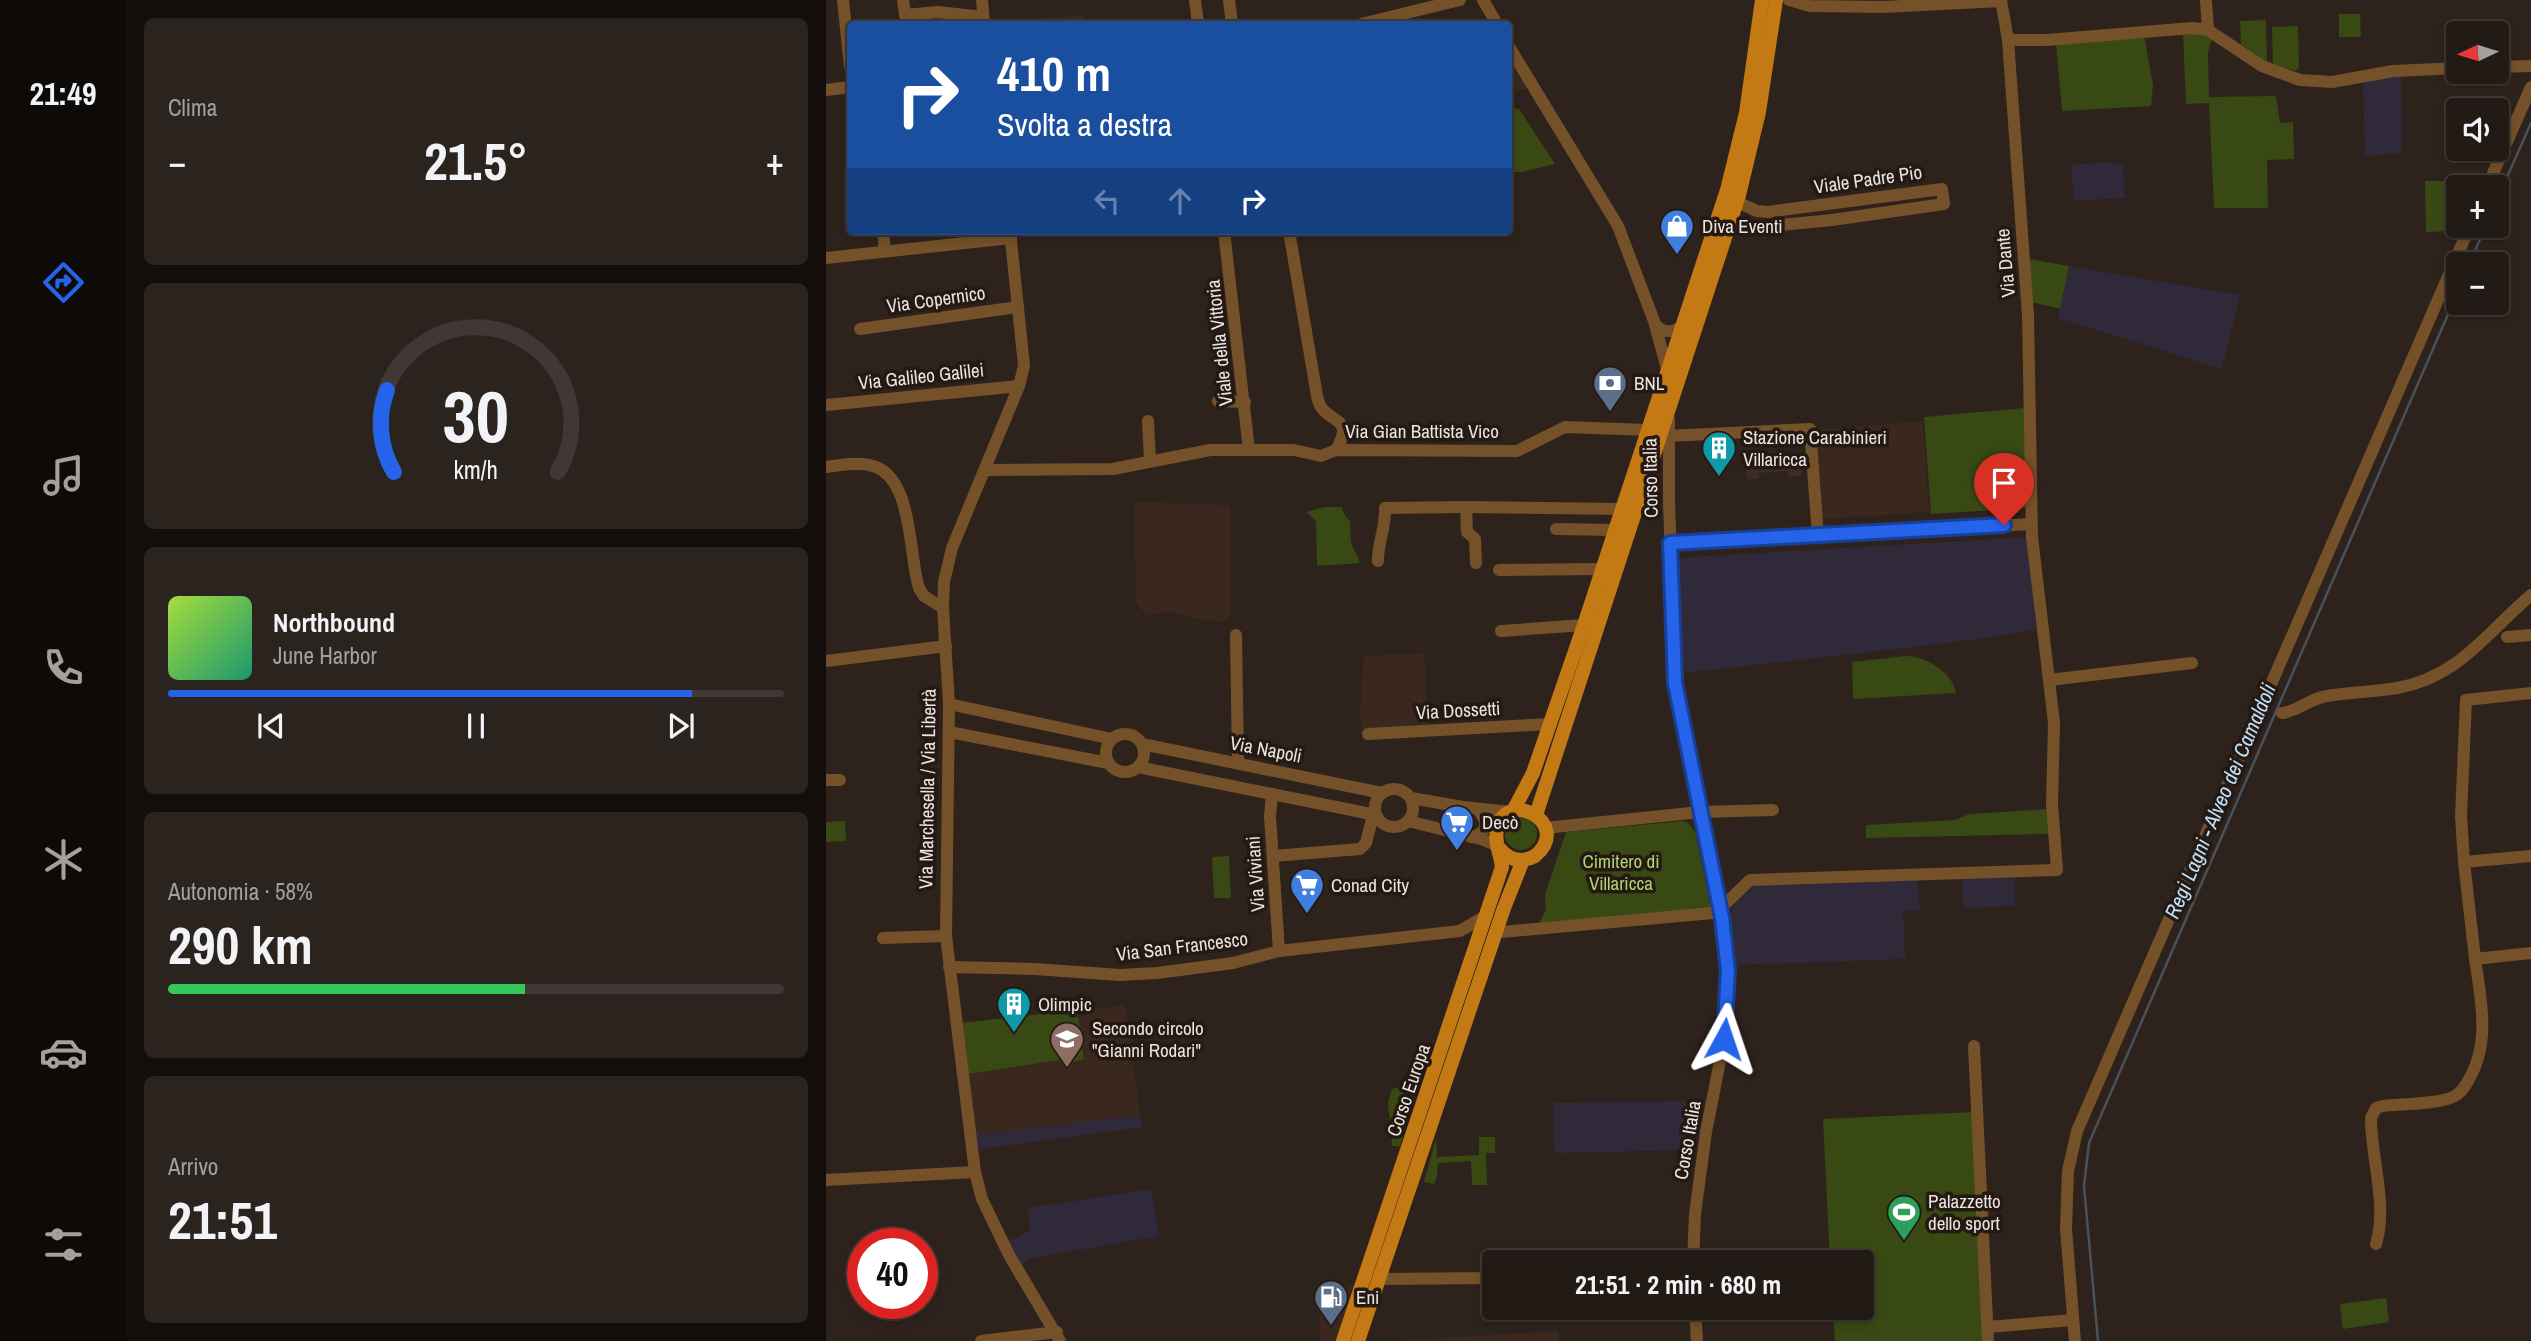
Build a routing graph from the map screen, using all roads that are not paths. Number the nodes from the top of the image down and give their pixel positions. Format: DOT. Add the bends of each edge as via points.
graph roads {
  1 [pos="843,0"];
  2 [pos="903,0"];
  3 [pos="982,0"];
  4 [pos="1195,0"];
  5 [pos="1229,0"];
  6 [pos="1460,0"];
  7 [pos="1483,0"];
  8 [pos="1762,0"];
  9 [pos="1776,0"];
  10 [pos="1788,0"];
  11 [pos="2001,0"];
  12 [pos="2206,0"];
  13 [pos="905,20"];
  14 [pos="984,21"];
  15 [pos="1198,21"];
  16 [pos="1232,21"];
  17 [pos="1374,21"];
  18 [pos="1495,21"];
  19 [pos="2208,30"];
  20 [pos="847,38"];
  21 [pos="2008,40"];
  22 [pos="1512,52"];
  23 [pos="2531,65"];
  24 [pos="2510,66"];
  25 [pos="2446,69"];
  26 [pos="847,87"];
  27 [pos="2531,87"];
  28 [pos="826,90"];
  29 [pos="2492,175"];
  30 [pos="1737,202"];
  31 [pos="1728,230"];
  32 [pos="883,235"];
  33 [pos="1011,235"];
  34 [pos="1225,235"];
  35 [pos="1290,235"];
  36 [pos="2465,238"];
  37 [pos="885,251"];
  38 [pos="826,258"];
  39 [pos="1018,307"];
  40 [pos="1654,324"];
  41 [pos="1683,325"];
  42 [pos="860,329"];
  43 [pos="1667,369"];
  44 [pos="1019,386"];
  45 [pos="1666,393"];
  46 [pos="1218,401"];
  47 [pos="1245,402"];
  48 [pos="826,405"];
  49 [pos="1148,421"];
  50 [pos="1647,430"];
  51 [pos="1668,436"];
  52 [pos="1249,450"];
  53 [pos="1336,450"];
  54 [pos="1651,459"];
  55 [pos="1150,460"];
  56 [pos="1668,461"];
  57 [pos="826,467"];
  58 [pos="985,470"];
  59 [pos="1466,507"];
  60 [pos="1622,509"];
  61 [pos="2031,524"];
  62 [pos="1556,529"];
  63 [pos="1615,530"];
  64 [pos="1818,536"];
  65 [pos="1670,543"];
  66 [pos="1378,561"];
  67 [pos="1476,563"];
  68 [pos="1603,569"];
  69 [pos="1499,570"];
  70 [pos="2531,594"];
  71 [pos="943,608"];
  72 [pos="1584,625"];
  73 [pos="1501,631"];
  74 [pos="1237,635"];
  75 [pos="2531,635"];
  76 [pos="2507,637"];
  77 [pos="946,646"];
  78 [pos="826,661"];
  79 [pos="2192,663"];
  80 [pos="2049,680"];
  81 [pos="2531,693"];
  82 [pos="949,704"];
  83 [pos="2282,713"];
  84 [pos="1549,724"];
  85 [pos="948,732"];
  86 [pos="1368,734"];
  87 [pos="1112,739"];
  88 [pos="1142,744"];
  89 [pos="1108,762"];
  90 [pos="1238,763"];
  91 [pos="1138,767"];
  92 [pos="826,780"];
  93 [pos="840,780"];
  94 [pos="1382,793"];
  95 [pos="1272,794"];
  96 [pos="1411,798"];
  97 [pos="1478,809"];
  98 [pos="1773,810"];
  99 [pos="1512,812"];
  100 [pos="1700,812"];
  101 [pos="1375,815"];
  102 [pos="1536,815"];
  103 [pos="1408,821"];
  104 [pos="1545,828"];
  105 [pos="1471,837"];
  106 [pos="1499,848"];
  107 [pos="1273,856"];
  108 [pos="2531,856"];
  109 [pos="1523,860"];
  110 [pos="2464,862"];
  111 [pos="1720,909"];
  112 [pos="1487,915"];
  113 [pos="1497,930"];
  114 [pos="1460,931"];
  115 [pos="946,936"];
  116 [pos="883,938"];
  117 [pos="1476,946"];
  118 [pos="1279,951"];
  119 [pos="2531,953"];
  120 [pos="2475,959"];
  121 [pos="949,967"];
  122 [pos="1974,1046"];
  123 [pos="975,1172"];
  124 [pos="826,1180"];
  125 [pos="2376,1244"];
  126 [pos="1694,1250"];
  127 [pos="1482,1278"];
  128 [pos="1379,1279"];
  129 [pos="1696,1320"];
  130 [pos="2073,1320"];
  131 [pos="1987,1327"];
  132 [pos="1058,1337"];
  133 [pos="981,1341"];
  134 [pos="1343,1341"];
  135 [pos="1358,1341"];
  136 [pos="1697,1341"];
  137 [pos="1988,1341"];
  138 [pos="2075,1341"];
  1 -- 20 [label="street"];
  2 -- 13 [label="street"];
  3 -- 14 [label="street"];
  4 -- 15 [label="street"];
  5 -- 16 [label="street"];
  6 -- 17 [label="street"];
  7 -- 18 [label="street"];
  8 -- 41 [label="main road" via="1737,151"];
  9 -- 30 [label="main road" via="1759,112"];
  10 -- 11 [label="street" via="1810,6 1871,7"];
  11 -- 21 [label="street, Via Dante"];
  12 -- 19 [label="street"];
  13 -- 14 [label="street" via="938,12"];
  19 -- 21 [label="street"];
  19 -- 25 [label="street" via="2262,66 2300,80 2332,82 2393,71"];
  21 -- 61 [label="street, Via Dante" via="2028,315"];
  22 -- 40 [label="street" via="1618,226"];
  23 -- 24 [label="street"];
  26 -- 28 [label="street"];
  27 -- 29 [label="street"];
  30 -- 31 [label="main road"];
  30 -- 31 [label="street, Viale Padre Pio" via="1767,212 1942,188 1944,204"];
  31 -- 45 [label="main road"];
  32 -- 37 [label="street"];
  33 -- 37 [label="street"];
  33 -- 39 [label="street, Via Marchesella / Via Libertà"];
  34 -- 47 [label="street, Viale della Vittoria"];
  35 -- 53 [label="street" via="1317,396 1321,408 1342,427"];
  36 -- 130 [label="street" via="2077,1131 2068,1171 2066,1229"];
  37 -- 38 [label="street"];
  39 -- 42 [label="street, Via Copernico"];
  39 -- 44 [label="street, Via Marchesella / Via Libertà" via="1024,366"];
  40 -- 41 [label="street" via="1670,332"];
  40 -- 43 [label="street"];
  41 -- 43 [label="main road"];
  43 -- 45 [label="main road"];
  44 -- 48 [label="street, Via Galileo Galilei"];
  44 -- 58 [label="street, Via Marchesella / Via Libertà"];
  45 -- 50 [label="main road"];
  45 -- 51 [label="street, Corso Italia"];
  45 -- 54 [label="main road"];
  46 -- 47 [label="street"];
  47 -- 52 [label="street, Viale della Vittoria"];
  49 -- 55 [label="street"];
  50 -- 53 [label="street, Via Gian Battista Vico" via="1565,427 1517,451"];
  50 -- 60 [label="main road"];
  51 -- 56 [label="street, Corso Italia"];
  51 -- 64 [label="street" via="1810,429"];
  52 -- 53 [label="street, Via Gian Battista Vico" via="1294,450 1321,456"];
  52 -- 55 [label="street, Via Gian Battista Vico" via="1210,450"];
  54 -- 56 [label="street"];
  54 -- 102 [label="main road"];
  55 -- 58 [label="street, Via Gian Battista Vico" via="1113,469"];
  56 -- 65 [label="street, Corso Italia"];
  57 -- 71 [label="street" via="869,464 890,476 904,508 919,588"];
  58 -- 71 [label="street, Via Marchesella / Via Libertà" via="949,557"];
  59 -- 60 [label="street"];
  59 -- 66 [label="street" via="1385,508"];
  59 -- 67 [label="street"];
  60 -- 63 [label="main road"];
  61 -- 64 [label="street"];
  61 -- 80 [label="street, Via Dante"];
  62 -- 63 [label="street"];
  63 -- 68 [label="main road"];
  64 -- 65 [label="street"];
  65 -- 100 [label="street, Corso Italia" via="1675,683"];
  68 -- 69 [label="street"];
  68 -- 72 [label="main road"];
  70 -- 83 [label="street" via="2468,655 2438,675 2396,688 2325,696"];
  71 -- 77 [label="street, Via Marchesella / Via Libertà"];
  72 -- 73 [label="street"];
  72 -- 84 [label="main road"];
  74 -- 90 [label="street"];
  75 -- 76 [label="street"];
  77 -- 78 [label="street"];
  77 -- 82 [label="street, Via Marchesella / Via Libertà"];
  79 -- 80 [label="street"];
  80 -- 111 [label="street, Via Dante" via="2057,870 1750,880"];
  81 -- 110 [label="street" via="2466,700 2461,816"];
  82 -- 85 [label="street, Via Marchesella / Via Libertà"];
  82 -- 87 [label="street"];
  84 -- 86 [label="street, Via Dossetti"];
  84 -- 99 [label="main road" via="1533,773"];
  85 -- 89 [label="street"];
  85 -- 115 [label="street, Via Marchesella / Via Libertà"];
  87 -- 88 [label="street" via="1128,734"];
  87 -- 89 [label="street" via="1106,747"];
  88 -- 90 [label="street, Via Napoli"];
  88 -- 91 [label="street" via="1144,756"];
  89 -- 91 [label="street" via="1122,772"];
  90 -- 94 [label="street, Via Napoli"];
  91 -- 95 [label="street"];
  92 -- 93 [label="street"];
  94 -- 96 [label="street" via="1398,789"];
  94 -- 101 [label="street" via="1376,800"];
  95 -- 101 [label="street"];
  95 -- 107 [label="street, Via Viviani"];
  96 -- 97 [label="street"];
  96 -- 103 [label="street"];
  97 -- 99 [label="street"];
  97 -- 105 [label="street" via="1485,829"];
  98 -- 100 [label="street"];
  99 -- 102 [label="main road"];
  99 -- 106 [label="main road" via="1498,824"];
  100 -- 104 [label="street"];
  100 -- 111 [label="street, Corso Italia"];
  101 -- 103 [label="street" via="1388,826"];
  101 -- 107 [label="street" via="1360,849"];
  102 -- 104 [label="main road"];
  103 -- 105 [label="street"];
  104 -- 109 [label="main road" via="1542,850"];
  105 -- 106 [label="street"];
  106 -- 109 [label="main road" via="1510,858"];
  106 -- 112 [label="main road, Corso Europa" via="1502,867"];
  107 -- 118 [label="street, Via Viviani"];
  108 -- 110 [label="street"];
  109 -- 113 [label="main road, Corso Europa"];
  110 -- 120 [label="street"];
  111 -- 113 [label="street"];
  111 -- 126 [label="street, Corso Italia" via="1728,971 1726,1022 1699,1177"];
  112 -- 114 [label="street, Via San Francesco"];
  112 -- 117 [label="main road, Corso Europa"];
  113 -- 128 [label="main road, Corso Europa"];
  114 -- 117 [label="street"];
  114 -- 118 [label="street, Via San Francesco"];
  115 -- 116 [label="street"];
  115 -- 121 [label="street, Via Marchesella / Via Libertà"];
  117 -- 134 [label="main road, Corso Europa"];
  118 -- 121 [label="street, Via San Francesco" via="1233,963 1120,975"];
  119 -- 120 [label="street"];
  120 -- 125 [label="street" via="2483,1041 2462,1091 2448,1099 2383,1106 2373,1112 2379,1193"];
  121 -- 123 [label="street, Via Marchesella / Via Libertà"];
  122 -- 131 [label="street"];
  123 -- 124 [label="street"];
  123 -- 132 [label="street, Via Marchesella / Via Libertà" via="982,1199 1009,1255"];
  127 -- 128 [label="street"];
  128 -- 135 [label="main road, Corso Europa"];
  129 -- 136 [label="street"];
  130 -- 131 [label="street"];
  130 -- 138 [label="street"];
  131 -- 137 [label="street"];
  132 -- 133 [label="street"];
}
